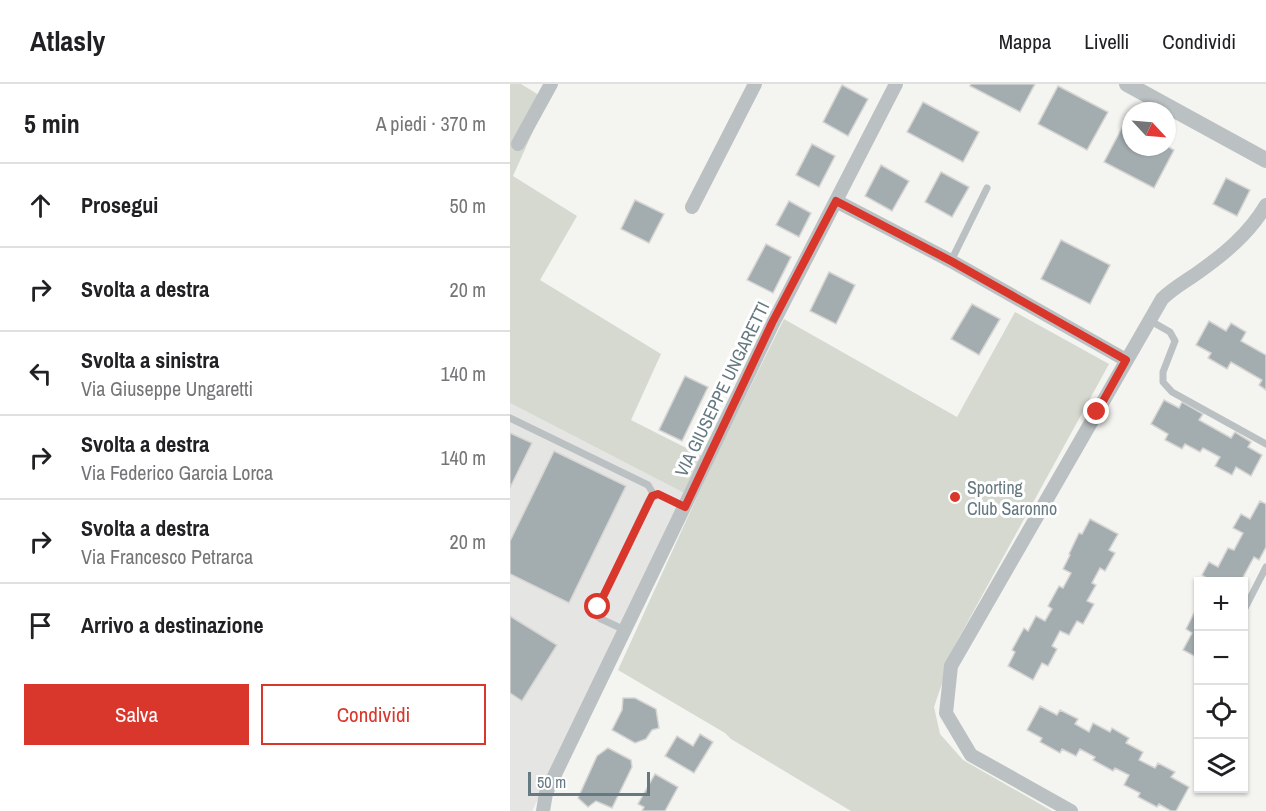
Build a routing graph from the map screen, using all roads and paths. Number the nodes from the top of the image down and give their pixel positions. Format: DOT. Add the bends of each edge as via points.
graph roads {
  1 [pos="551,84"];
  2 [pos="755,84"];
  3 [pos="896,84"];
  4 [pos="1127,84"];
  5 [pos="518,144"];
  6 [pos="1266,160"];
  7 [pos="987,188"];
  8 [pos="836,201"];
  9 [pos="1266,205"];
  10 [pos="692,207"];
  11 [pos="951,261"];
  12 [pos="1149,320"];
  13 [pos="1126,360"];
  14 [pos="510,418"];
  15 [pos="1266,444"];
  16 [pos="654,495"];
  17 [pos="685,507"];
  18 [pos="1266,567"];
  19 [pos="1248,602"];
  20 [pos="625,631"];
  21 [pos="543,811"];
  22 [pos="1071,811"];
  1 -- 5 [label="street"];
  2 -- 10 [label="street"];
  3 -- 8 [label="street, VIA GIUSEPPE UNGARETTI"];
  4 -- 6 [label="street"];
  7 -- 11 [label="lane"];
  8 -- 11 [label="street"];
  8 -- 17 [label="street, VIA GIUSEPPE UNGARETTI" via="772,323"];
  9 -- 12 [label="street" via="1250,229 1225,253 1174,287"];
  11 -- 13 [label="street"];
  12 -- 13 [label="street"];
  12 -- 15 [label="lane" via="1170,332 1175,342 1163,372 1163,382 1172,392"];
  13 -- 22 [label="street" via="951,666 946,713 971,755"];
  14 -- 16 [label="lane" via="648,486"];
  16 -- 17 [label="lane"];
  16 -- 20 [label="lane" via="596,611 598,617"];
  17 -- 20 [label="street, VIA GIUSEPPE UNGARETTI"];
  18 -- 19 [label="lane"];
  20 -- 21 [label="street, VIA GIUSEPPE UNGARETTI" via="546,793"];
}
